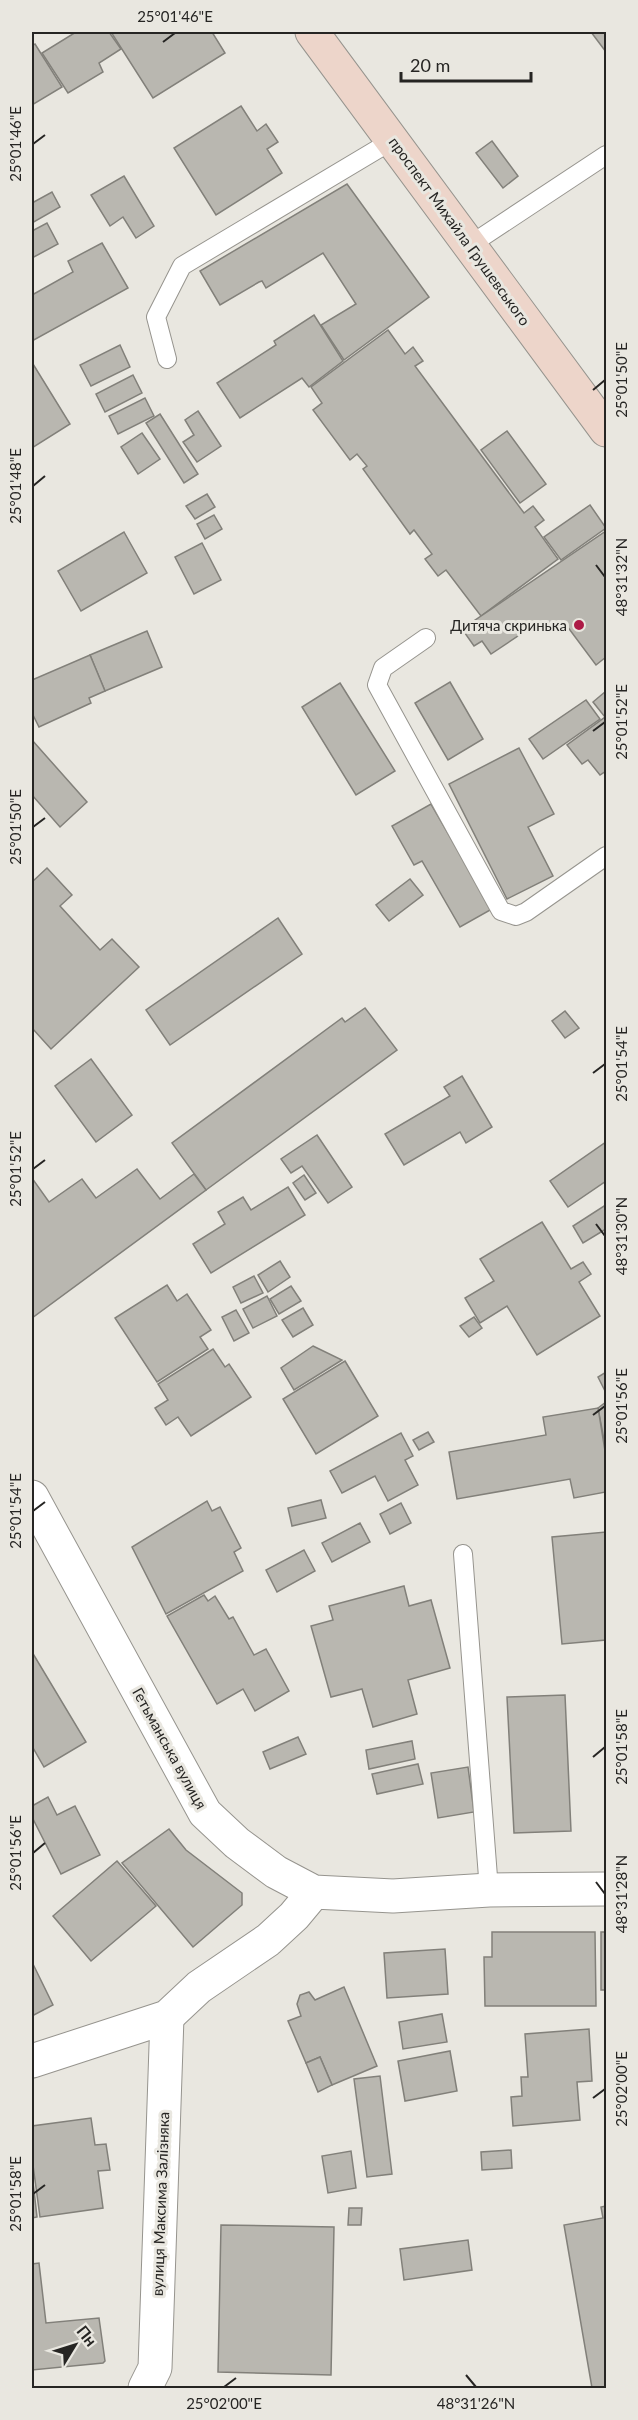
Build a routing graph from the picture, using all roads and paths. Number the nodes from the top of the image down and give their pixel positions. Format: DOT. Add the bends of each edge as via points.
graph roads {
  1 [pos="312,32"];
  2 [pos="393,140"];
  3 [pos="606,155"];
  4 [pos="470,245"];
  5 [pos="166,359"];
  6 [pos="606,430"];
  7 [pos="426,638"];
  8 [pos="606,856"];
  9 [pos="32,1497"];
  10 [pos="463,1554"];
  11 [pos="606,1889"];
  12 [pos="489,1890"];
  13 [pos="314,1892"];
  14 [pos="167,2017"];
  15 [pos="32,2061"];
  16 [pos="145,2388"];
  1 -- 2 [label="main road, проспект Михайла Грушевського"];
  2 -- 4 [label="main road, проспект Михайла Грушевського"];
  2 -- 5 [label="lane" via="182,266 156,317"];
  3 -- 4 [label="lane"];
  4 -- 6 [label="main road, проспект Михайла Грушевського"];
  7 -- 8 [label="lane" via="383,668 376,685 501,911 516,916 525,912"];
  9 -- 13 [label="street, Гетьманська вулиця" via="205,1813 276,1872"];
  10 -- 12 [label="lane"];
  11 -- 12 [label="street, Гетьманська вулиця"];
  12 -- 13 [label="street, Гетьманська вулиця" via="393,1896"];
  13 -- 14 [label="street" via="268,1940 199,1988"];
  14 -- 15 [label="street"];
  14 -- 16 [label="street, вулиця Максима Залізняка" via="155,2368"];
}
